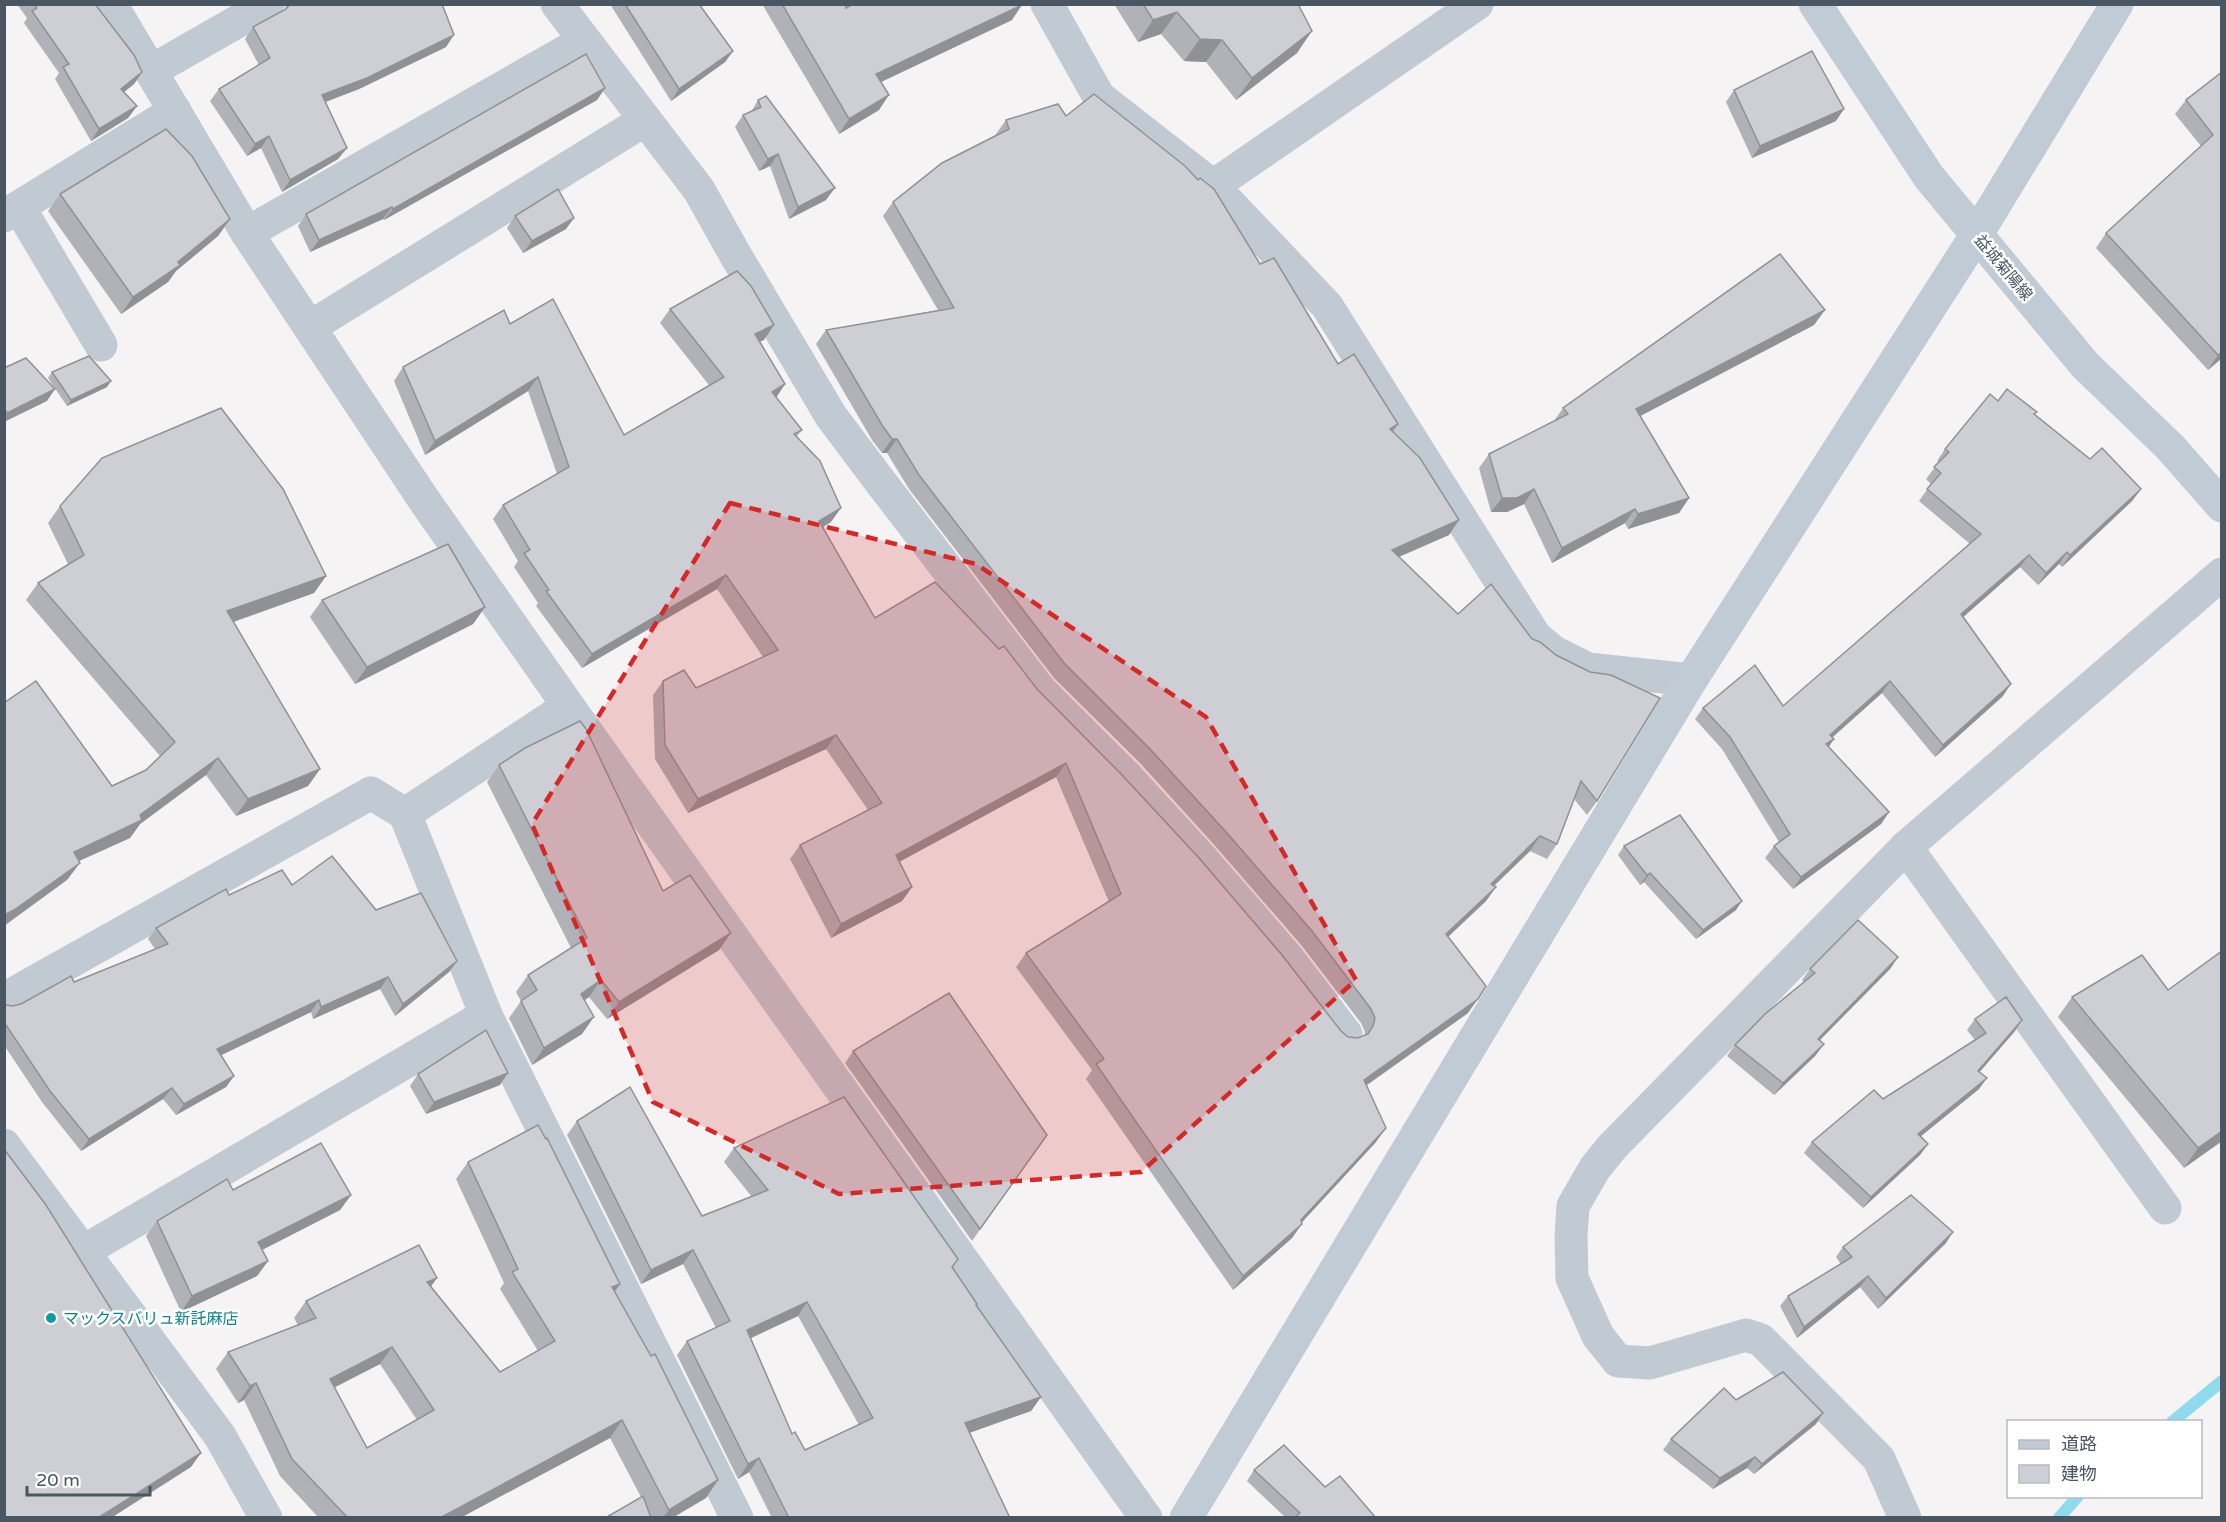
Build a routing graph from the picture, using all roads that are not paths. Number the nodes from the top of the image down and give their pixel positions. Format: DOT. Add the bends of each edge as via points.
graph roads {
  1 [pos="111,4"];
  2 [pos="268,4"];
  3 [pos="557,4"];
  4 [pos="1047,4"];
  5 [pos="1477,4"];
  6 [pos="1815,4"];
  7 [pos="2117,4"];
  8 [pos="584,41"];
  9 [pos="151,71"];
  10 [pos="175,111"];
  11 [pos="645,120"];
  12 [pos="1213,186"];
  13 [pos="9,211"];
  14 [pos="247,234"];
  15 [pos="1977,234"];
  16 [pos="310,327"];
  17 [pos="101,345"];
  18 [pos="2222,506"];
  19 [pos="2222,574"];
  20 [pos="1690,680"];
  21 [pos="571,711"];
  22 [pos="405,814"];
  23 [pos="1906,847"];
  24 [pos="4,999"];
  25 [pos="486,1015"];
  26 [pos="1346,1034"];
  27 [pos="4,1145"];
  28 [pos="2165,1208"];
  29 [pos="84,1251"];
  30 [pos="266,1518"];
  31 [pos="737,1518"];
  32 [pos="1146,1518"];
  33 [pos="1186,1518"];
  34 [pos="1905,1518"];
  1 -- 9 [label="street"];
  2 -- 9 [label="street"];
  3 -- 8 [label="street"];
  4 -- 12 [label="street" via="1099,97"];
  5 -- 12 [label="street"];
  6 -- 15 [label="street, 益城菊陽線" via="1929,177"];
  7 -- 15 [label="street"];
  8 -- 11 [label="street"];
  8 -- 14 [label="street"];
  9 -- 10 [label="street"];
  10 -- 13 [label="street"];
  10 -- 14 [label="street"];
  11 -- 16 [label="street"];
  11 -- 26 [label="street" via="699,190 831,416 1040,690 1203,860 1287,957"];
  12 -- 20 [label="street" via="1327,306 1534,636 1554,652 1588,669"];
  13 -- 17 [label="street"];
  14 -- 16 [label="street"];
  15 -- 18 [label="street, 益城菊陽線" via="2085,365 2170,447"];
  15 -- 20 [label="street"];
  16 -- 21 [label="street"];
  19 -- 23 [label="street"];
  20 -- 33 [label="street"];
  21 -- 22 [label="street" via="558,713"];
  21 -- 32 [label="street"];
  22 -- 24 [label="street" via="370,793"];
  22 -- 25 [label="street"];
  23 -- 28 [label="street"];
  23 -- 34 [label="street" via="1612,1147 1573,1206 1571,1236 1572,1278 1598,1336 1618,1361 1650,1363 1746,1335 1761,1340 1879,1459"];
  25 -- 29 [label="street"];
  25 -- 31 [label="street"];
  27 -- 29 [label="street"];
  29 -- 30 [label="street" via="220,1436"];
}
